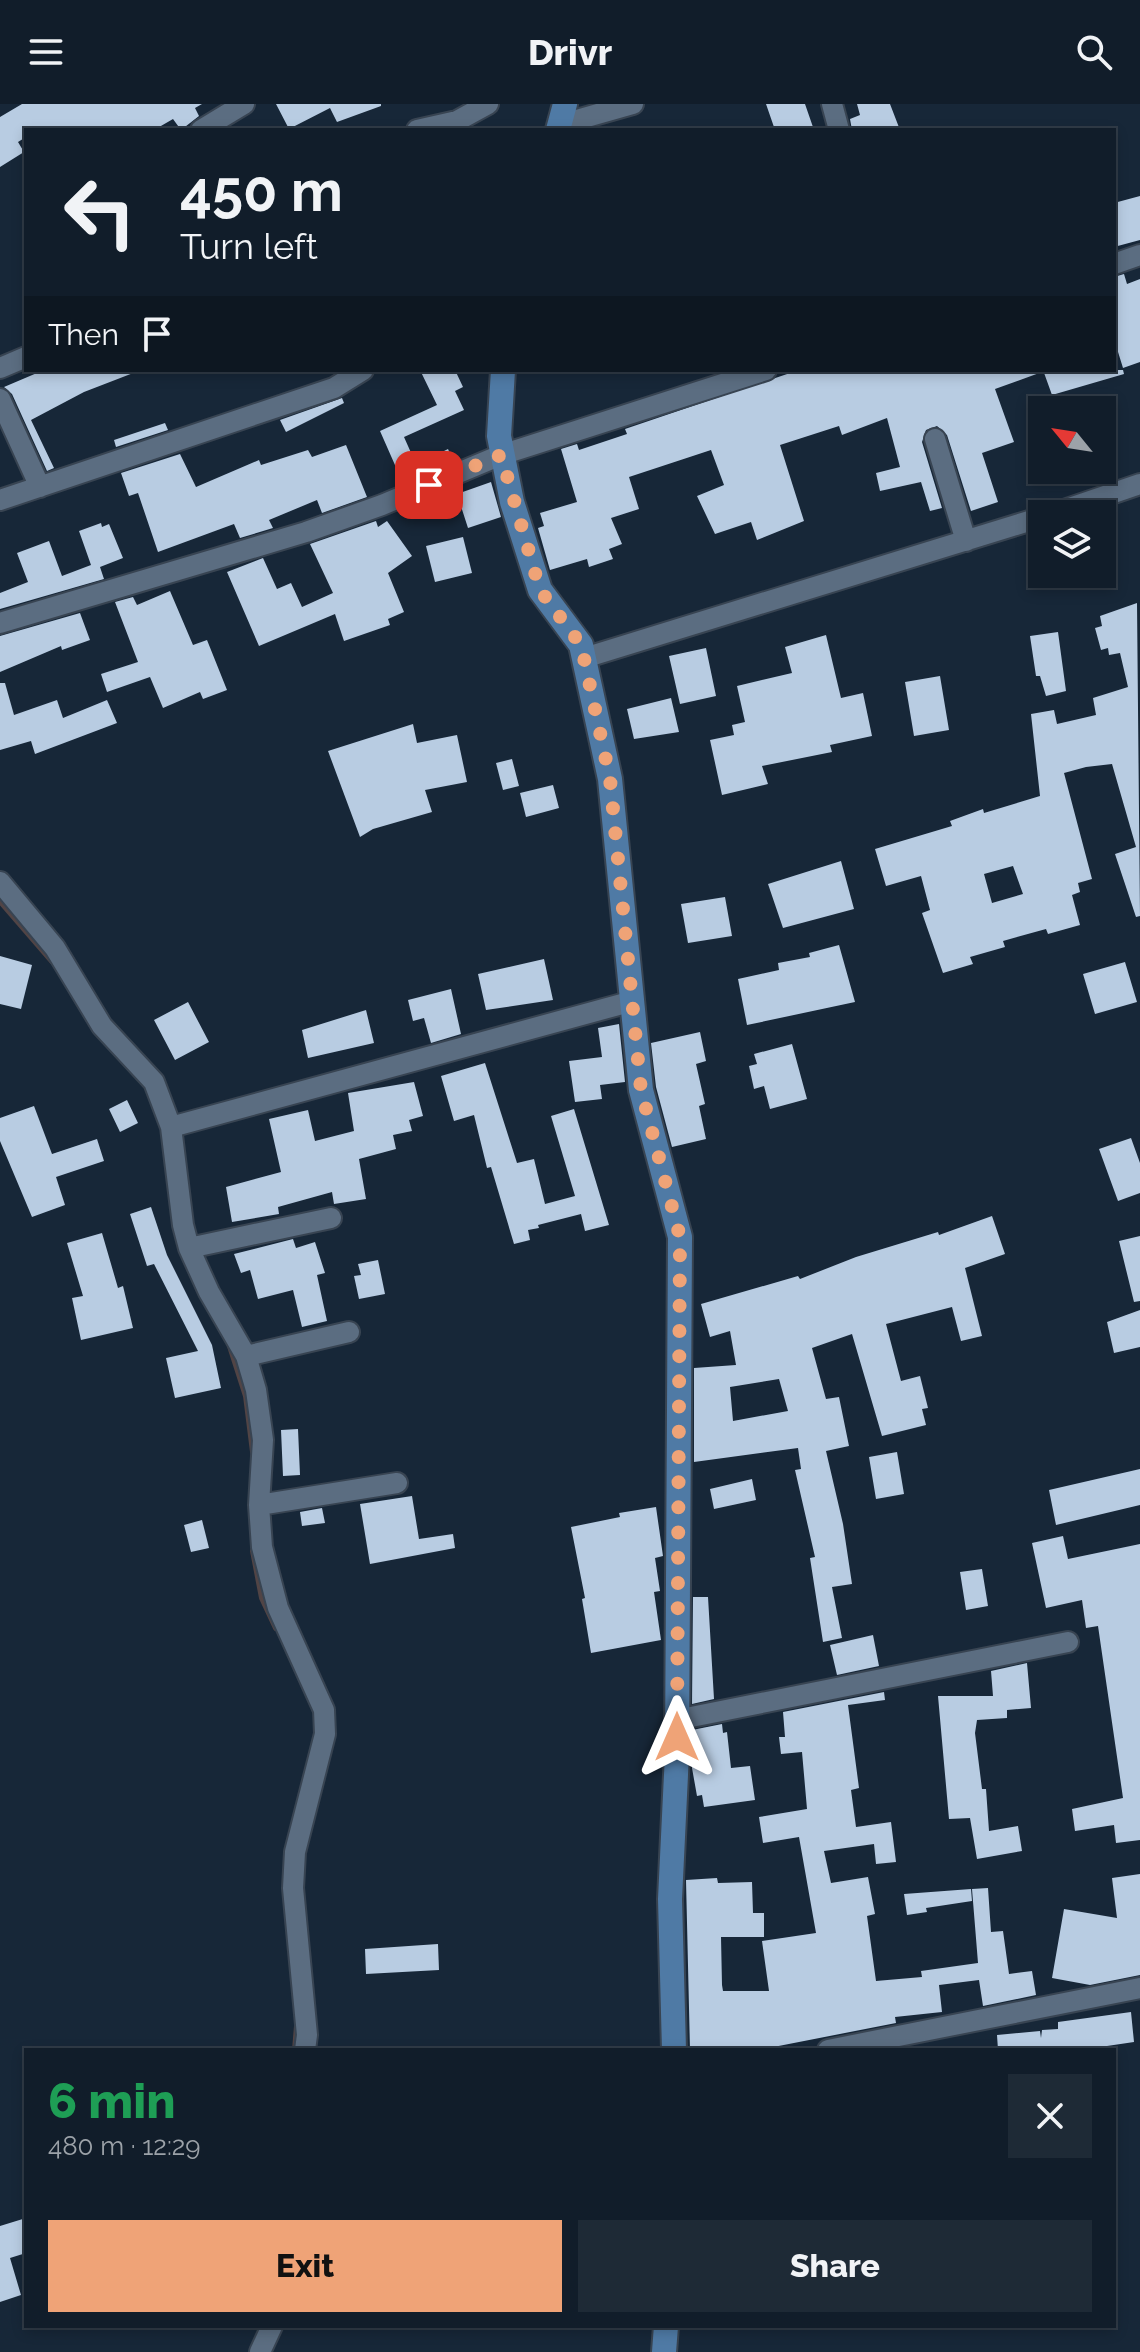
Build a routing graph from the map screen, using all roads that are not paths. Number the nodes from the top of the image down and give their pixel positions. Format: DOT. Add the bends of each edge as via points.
graph roads {
  1 [pos="244,104"];
  2 [pos="488,104"];
  3 [pos="633,104"];
  4 [pos="832,104"];
  5 [pos="561,120"];
  6 [pos="204,128"];
  7 [pos="426,128"];
  8 [pos="838,128"];
  9 [pos="1140,255"];
  10 [pos="1116,263"];
  11 [pos="24,358"];
  12 [pos="0,368"];
  13 [pos="360,372"];
  14 [pos="503,372"];
  15 [pos="760,372"];
  16 [pos="0,399"];
  17 [pos="935,439"];
  18 [pos="501,455"];
  19 [pos="1140,484"];
  20 [pos="40,487"];
  21 [pos="0,500"];
  22 [pos="1093,500"];
  23 [pos="1028,521"];
  24 [pos="966,541"];
  25 [pos="0,623"];
  26 [pos="584,658"];
  27 [pos="0,882"];
  28 [pos="633,1001"];
  29 [pos="171,1127"];
  30 [pos="331,1218"];
  31 [pos="189,1248"];
  32 [pos="349,1332"];
  33 [pos="246,1356"];
  34 [pos="397,1483"];
  35 [pos="259,1505"];
  36 [pos="1068,1642"];
  37 [pos="676,1720"];
  38 [pos="1140,1988"];
  39 [pos="305,2048"];
  40 [pos="674,2048"];
  41 [pos="838,2048"];
  42 [pos="271,2328"];
  43 [pos="666,2328"];
  44 [pos="260,2352"];
  45 [pos="664,2352"];
  1 -- 6 [label="street"];
  2 -- 7 [label="street" via="457,121"];
  3 -- 5 [label="street"];
  4 -- 8 [label="street"];
  9 -- 10 [label="street"];
  11 -- 12 [label="street"];
  13 -- 20 [label="street" via="334,388"];
  14 -- 18 [label="street"];
  15 -- 18 [label="street"];
  16 -- 20 [label="street"];
  17 -- 24 [label="street"];
  18 -- 25 [label="street" via="306,532"];
  18 -- 26 [label="street" via="540,590 581,645"];
  19 -- 22 [label="street"];
  20 -- 21 [label="street"];
  23 -- 24 [label="street"];
  24 -- 26 [label="street"];
  26 -- 28 [label="street" via="610,779"];
  27 -- 29 [label="street" via="55,948 102,1026 154,1082"];
  28 -- 29 [label="street"];
  28 -- 37 [label="street" via="641,1090 680,1237"];
  29 -- 31 [label="street"];
  30 -- 31 [label="street"];
  31 -- 33 [label="street"];
  32 -- 33 [label="street"];
  33 -- 35 [label="street" via="263,1440"];
  34 -- 35 [label="street"];
  35 -- 39 [label="street" via="262,1547 278,1608 324,1710 325,1734 295,1852 293,1888"];
  36 -- 37 [label="street"];
  37 -- 40 [label="street" via="670,1899"];
  38 -- 41 [label="street"];
  42 -- 44 [label="street"];
  43 -- 45 [label="street"];
}
